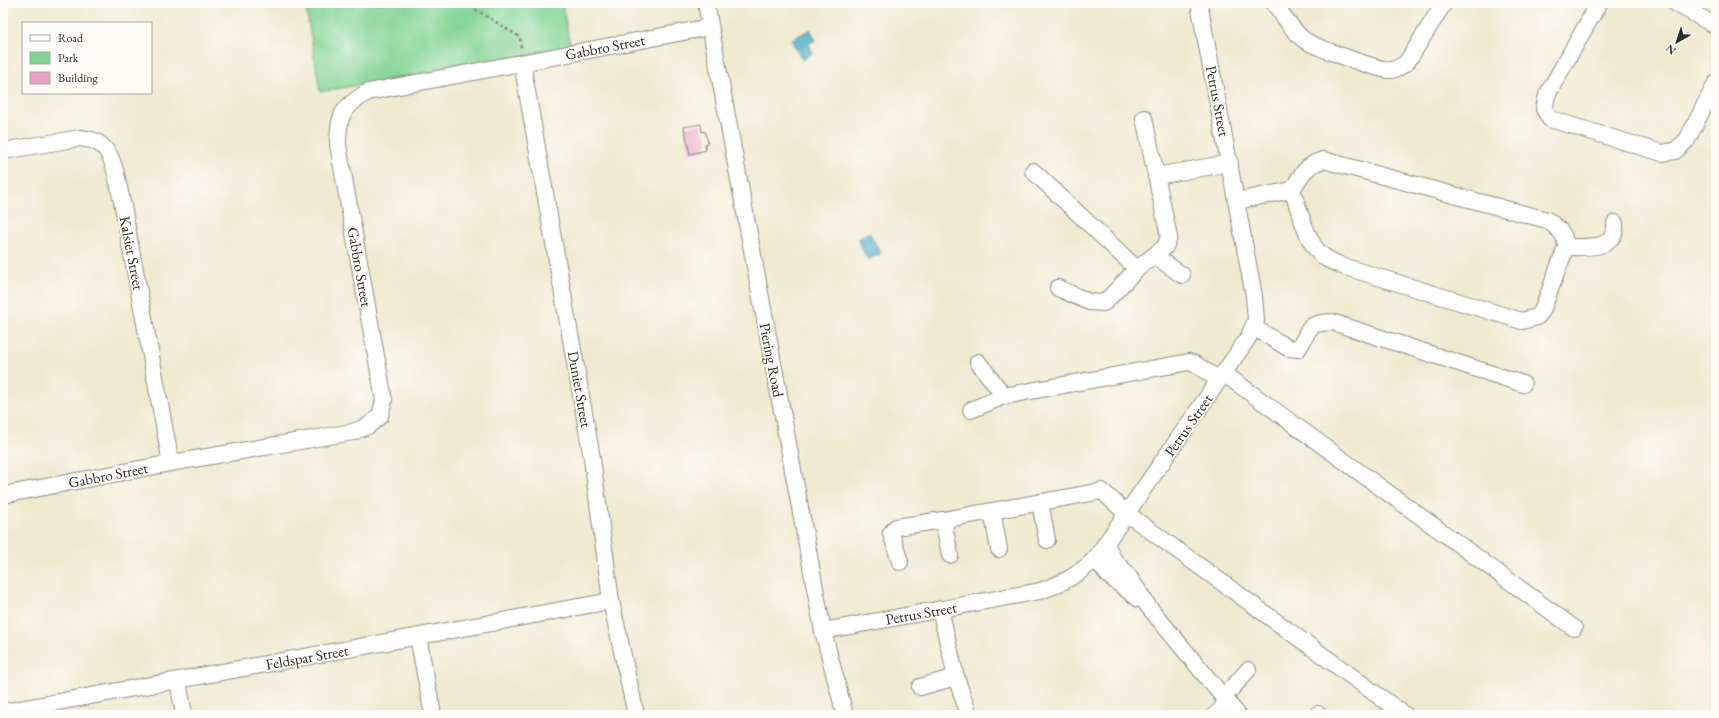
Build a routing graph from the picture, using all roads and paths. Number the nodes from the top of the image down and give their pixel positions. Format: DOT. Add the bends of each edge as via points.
graph roads {
  1 [pos="465,3"];
  2 [pos="706,3"];
  3 [pos="1199,3"];
  4 [pos="1274,3"];
  5 [pos="1444,3"];
  6 [pos="1599,3"];
  7 [pos="1675,3"];
  8 [pos="1716,26"];
  9 [pos="710,27"];
  10 [pos="522,63"];
  11 [pos="1716,82"];
  12 [pos="1144,118"];
  13 [pos="3,151"];
  14 [pos="1230,163"];
  15 [pos="1032,171"];
  16 [pos="1156,176"];
  17 [pos="1292,190"];
  18 [pos="1237,200"];
  19 [pos="1615,223"];
  20 [pos="1566,247"];
  21 [pos="1155,256"];
  22 [pos="1137,269"];
  23 [pos="1182,275"];
  24 [pos="1058,288"];
  25 [pos="1253,327"];
  26 [pos="978,362"];
  27 [pos="1221,376"];
  28 [pos="1523,384"];
  29 [pos="1004,396"];
  30 [pos="971,410"];
  31 [pos="171,463"];
  32 [pos="3,495"];
  33 [pos="1040,502"];
  34 [pos="992,511"];
  35 [pos="1126,513"];
  36 [pos="943,520"];
  37 [pos="1047,540"];
  38 [pos="1106,543"];
  39 [pos="999,549"];
  40 [pos="950,555"];
  41 [pos="1094,559"];
  42 [pos="900,562"];
  43 [pos="611,601"];
  44 [pos="1148,606"];
  45 [pos="940,609"];
  46 [pos="1574,628"];
  47 [pos="823,631"];
  48 [pos="418,637"];
  49 [pos="1248,670"];
  50 [pos="956,677"];
  51 [pos="178,681"];
  52 [pos="920,687"];
  53 [pos="1225,700"];
  54 [pos="3,712"];
  55 [pos="184,715"];
  56 [pos="432,715"];
  57 [pos="636,715"];
  58 [pos="845,715"];
  59 [pos="969,715"];
  60 [pos="1215,715"];
  61 [pos="1238,715"];
  62 [pos="1405,715"];
  1 -- 10 [label="path" via="520,37"];
  2 -- 9 [label="street, Piering Road"];
  3 -- 14 [label="street, Petrus Street"];
  4 -- 5 [label="street" via="1307,42 1390,70 1407,62"];
  6 -- 11 [label="street" via="1547,95 1544,109 1550,119 1662,153 1675,151 1686,140"];
  7 -- 8 [label="street"];
  9 -- 10 [label="street, Gabbro Street"];
  9 -- 47 [label="street, Piering Road"];
  10 -- 31 [label="street, Gabbro Street" via="368,92 352,101 342,112 338,128 338,145 384,400 380,416 368,426 353,432"];
  10 -- 43 [label="street, Duniet Street" via="592,458"];
  12 -- 16 [label="street"];
  13 -- 31 [label="street, Kalsiet Street" via="80,138 93,140 102,145 109,154 122,201"];
  14 -- 16 [label="street"];
  14 -- 18 [label="street, Petrus Street"];
  15 -- 22 [label="street"];
  16 -- 21 [label="street" via="1169,237 1165,247"];
  17 -- 18 [label="street"];
  17 -- 20 [label="street" via="1312,164 1323,160 1334,162 1547,220 1565,237"];
  17 -- 20 [label="street" via="1313,244 1327,259 1342,266 1522,321 1537,317 1542,311"];
  18 -- 25 [label="street, Petrus Street" via="1254,296 1256,320"];
  19 -- 20 [label="street" via="1613,236 1603,245"];
  21 -- 22 [label="street"];
  21 -- 23 [label="street"];
  22 -- 24 [label="street" via="1104,303 1089,302"];
  25 -- 27 [label="street, Petrus Street"];
  25 -- 28 [label="street" via="1288,348 1298,349 1307,330 1316,323 1332,322"];
  26 -- 29 [label="street"];
  27 -- 29 [label="street" via="1189,362"];
  27 -- 35 [label="street, Petrus Street"];
  27 -- 46 [label="street"];
  29 -- 30 [label="street"];
  31 -- 32 [label="street, Gabbro Street"];
  33 -- 34 [label="street"];
  33 -- 35 [label="street" via="1101,491"];
  33 -- 37 [label="street"];
  34 -- 36 [label="street"];
  34 -- 39 [label="street"];
  35 -- 38 [label="street, Petrus Street"];
  35 -- 62 [label="street"];
  36 -- 40 [label="street"];
  36 -- 42 [label="street" via="893,529 891,533"];
  38 -- 41 [label="street, Petrus Street"];
  38 -- 44 [label="street" via="1113,559 1128,575"];
  41 -- 44 [label="street" via="1109,576"];
  41 -- 45 [label="street, Petrus Street" via="1082,571 1056,586"];
  43 -- 48 [label="street, Feldspar Street"];
  43 -- 57 [label="street, Duniet Street"];
  44 -- 53 [label="street"];
  45 -- 47 [label="street, Petrus Street"];
  45 -- 50 [label="street"];
  47 -- 58 [label="street, Piering Road"];
  48 -- 51 [label="street, Feldspar Street"];
  48 -- 56 [label="street"];
  49 -- 53 [label="street"];
  50 -- 52 [label="street"];
  50 -- 59 [label="street"];
  51 -- 54 [label="street, Feldspar Street"];
  51 -- 55 [label="street"];
  53 -- 60 [label="street"];
  53 -- 61 [label="street"];
}
